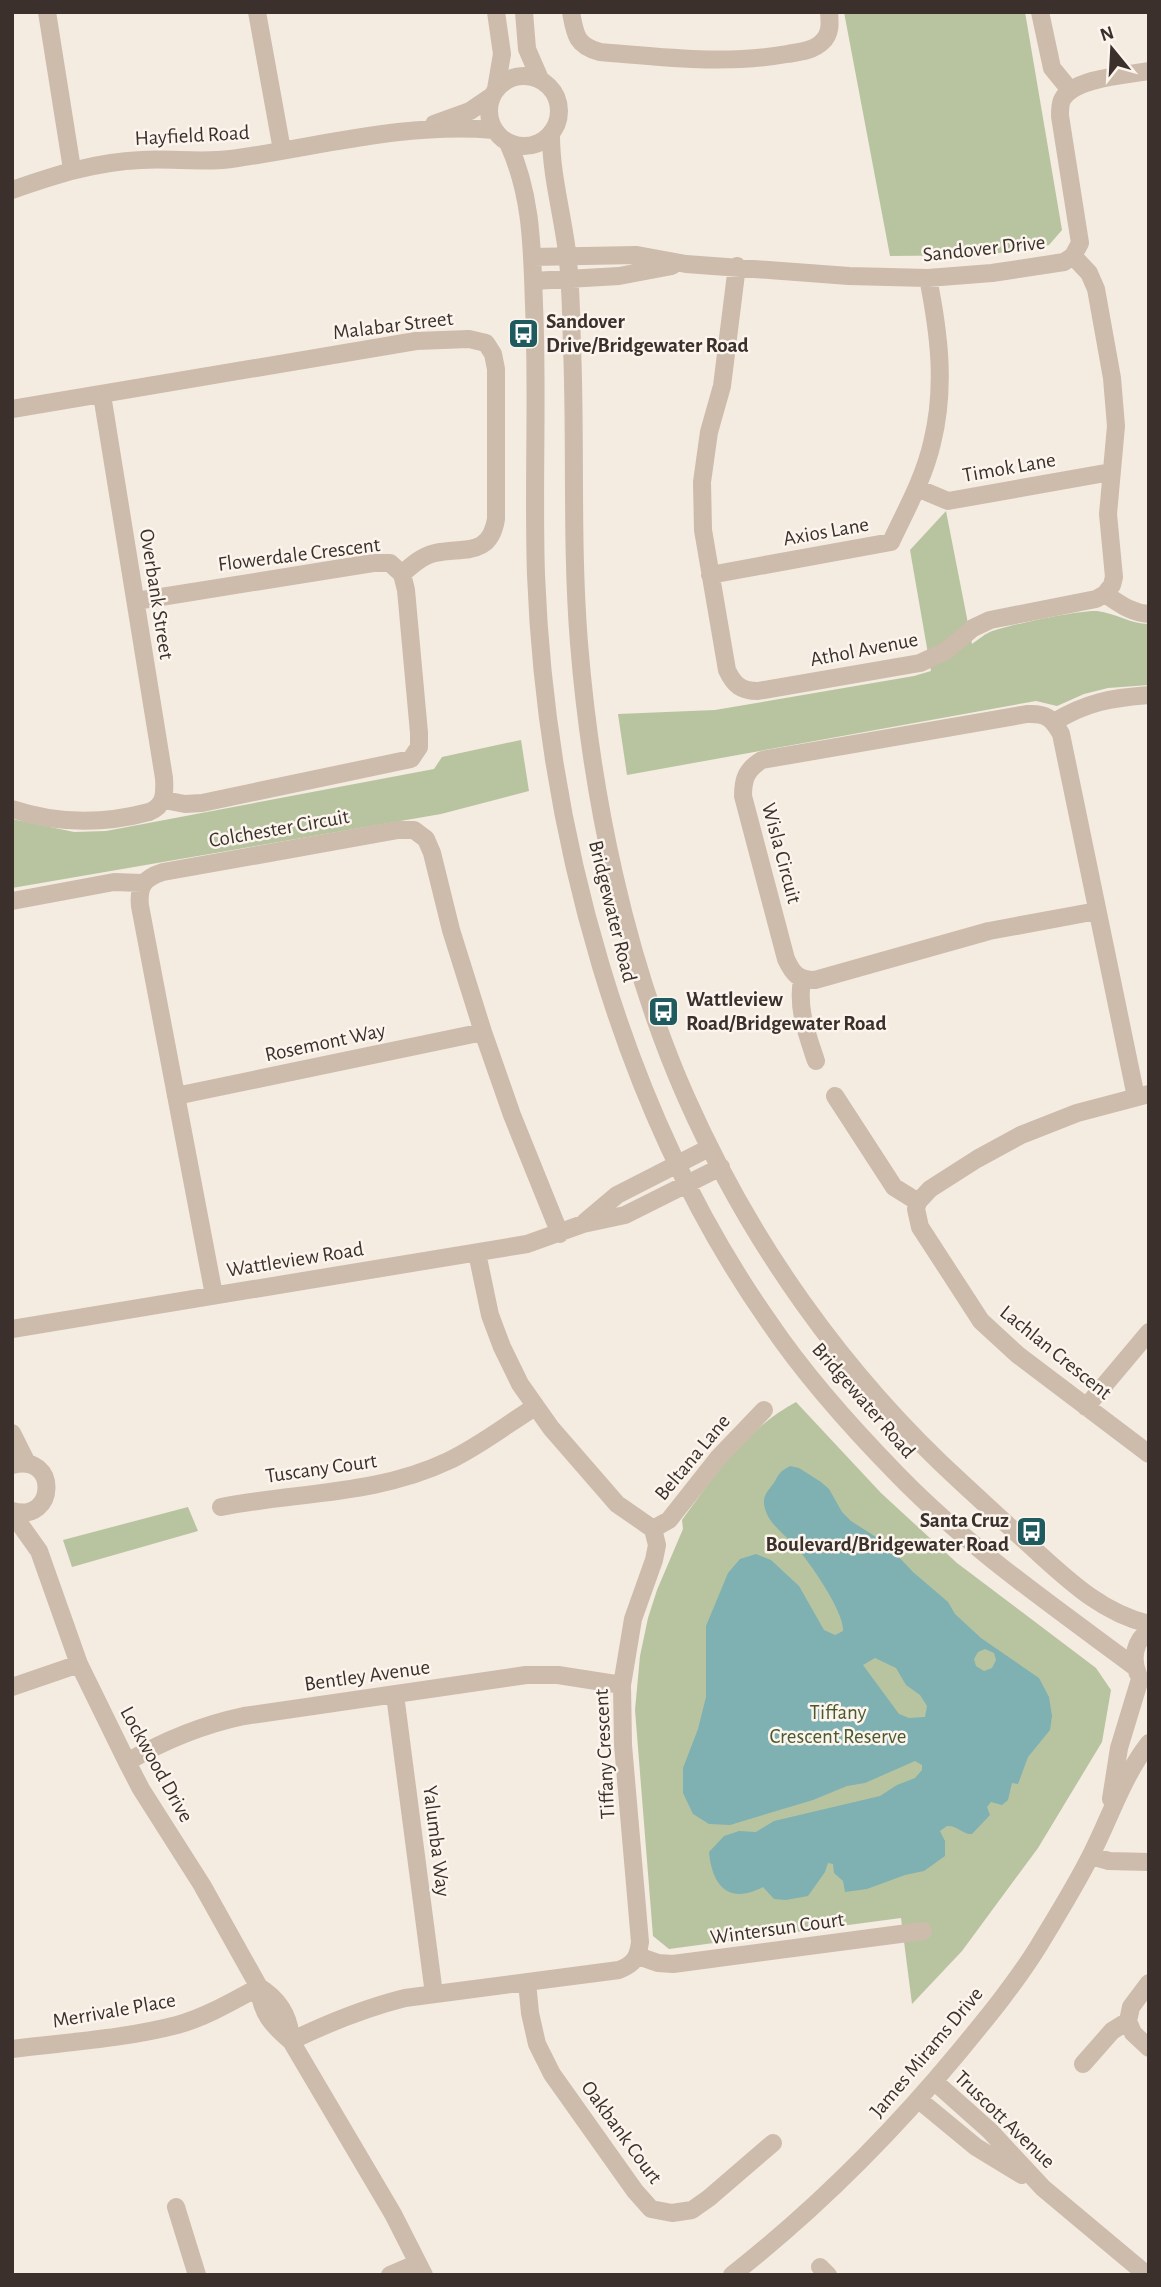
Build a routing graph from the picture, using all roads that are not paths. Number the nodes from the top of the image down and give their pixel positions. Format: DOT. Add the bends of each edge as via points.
graph roads {
  1 [pos="47,12"];
  2 [pos="257,12"];
  3 [pos="496,12"];
  4 [pos="524,12"];
  5 [pos="571,12"];
  6 [pos="829,12"];
  7 [pos="1040,12"];
  8 [pos="1149,71"];
  9 [pos="540,79"];
  10 [pos="1070,90"];
  11 [pos="494,92"];
  12 [pos="418,129"];
  13 [pos="494,130"];
  14 [pos="551,135"];
  15 [pos="508,143"];
  16 [pos="282,150"];
  17 [pos="72,169"];
  18 [pos="12,190"];
  19 [pos="568,256"];
  20 [pos="1073,256"];
  21 [pos="532,257"];
  22 [pos="686,264"];
  23 [pos="737,266"];
  24 [pos="569,278"];
  25 [pos="928,278"];
  26 [pos="533,281"];
  27 [pos="102,395"];
  28 [pos="12,410"];
  29 [pos="1111,472"];
  30 [pos="917,488"];
  31 [pos="402,574"];
  32 [pos="709,575"];
  33 [pos="1105,594"];
  34 [pos="136,601"];
  35 [pos="1149,614"];
  36 [pos="1149,695"];
  37 [pos="1054,722"];
  38 [pos="164,800"];
  39 [pos="12,809"];
  40 [pos="142,884"];
  41 [pos="12,901"];
  42 [pos="1097,911"];
  43 [pos="802,980"];
  44 [pos="483,1032"];
  45 [pos="816,1061"];
  46 [pos="176,1096"];
  47 [pos="835,1096"];
  48 [pos="1142,1096"];
  49 [pos="709,1148"];
  50 [pos="676,1164"];
  51 [pos="721,1167"];
  52 [pos="687,1184"];
  53 [pos="918,1202"];
  54 [pos="583,1224"];
  55 [pos="560,1234"];
  56 [pos="477,1253"];
  57 [pos="214,1295"];
  58 [pos="12,1329"];
  59 [pos="1149,1332"];
  60 [pos="535,1407"];
  61 [pos="1086,1407"];
  62 [pos="764,1410"];
  63 [pos="12,1433"];
  64 [pos="1149,1454"];
  65 [pos="20,1464"];
  66 [pos="39,1507"];
  67 [pos="221,1507"];
  68 [pos="12,1512"];
  69 [pos="653,1529"];
  70 [pos="39,1551"];
  71 [pos="1149,1624"];
  72 [pos="1149,1630"];
  73 [pos="79,1664"];
  74 [pos="1141,1678"];
  75 [pos="622,1685"];
  76 [pos="12,1687"];
  77 [pos="395,1695"];
  78 [pos="1149,1743"];
  79 [pos="127,1762"];
  80 [pos="1108,1819"];
  81 [pos="1091,1856"];
  82 [pos="1149,1862"];
  83 [pos="923,1931"];
  84 [pos="638,1956"];
  85 [pos="527,1982"];
  86 [pos="1149,1983"];
  87 [pos="259,1987"];
  88 [pos="434,1994"];
  89 [pos="1128,2021"];
  90 [pos="291,2041"];
  91 [pos="1149,2048"];
  92 [pos="12,2049"];
  93 [pos="1083,2064"];
  94 [pos="934,2082"];
  95 [pos="919,2100"];
  96 [pos="773,2143"];
  97 [pos="1043,2188"];
  98 [pos="176,2207"];
  99 [pos="421,2269"];
  100 [pos="197,2275"];
  101 [pos="390,2275"];
  102 [pos="732,2275"];
  103 [pos="1147,2275"];
  1 -- 17 [label="street"];
  2 -- 16 [label="street"];
  3 -- 11 [label="street" via="502,54"];
  4 -- 9 [label="street" via="527,49"];
  5 -- 6 [label="street" via="577,39 587,49 733,61 815,47 830,29"];
  7 -- 10 [label="street" via="1052,68"];
  8 -- 10 [label="street" via="1084,83"];
  9 -- 11 [label="street" via="516,76"];
  9 -- 14 [label="street" via="549,85 559,104"];
  10 -- 20 [label="street, Sandover Drive" via="1061,101 1060,116 1080,230"];
  11 -- 12 [label="street, Hayfield Road" via="470,111"];
  11 -- 13 [label="street" via="488,107"];
  12 -- 13 [label="street, Hayfield Road"];
  12 -- 16 [label="street, Hayfield Road"];
  13 -- 15 [label="street"];
  14 -- 15 [label="street" via="533,146"];
  14 -- 19 [label="street, Bridgewater Road" via="552,170"];
  15 -- 21 [label="street, Bridgewater Road" via="525,186"];
  16 -- 17 [label="street, Hayfield Road" via="228,159 141,160"];
  17 -- 18 [label="street, Hayfield Road"];
  19 -- 21 [label="street, Sandover Drive"];
  19 -- 22 [label="street, Sandover Drive" via="637,256"];
  19 -- 24 [label="street, Bridgewater Road"];
  20 -- 25 [label="street, Sandover Drive" via="1052,264"];
  20 -- 29 [label="street" via="1096,289 1112,378 1116,426"];
  21 -- 26 [label="street, Bridgewater Road"];
  22 -- 23 [label="street, Sandover Drive"];
  22 -- 24 [label="street, Sandover Drive" via="619,276"];
  23 -- 25 [label="street, Sandover Drive"];
  23 -- 32 [label="street, Athol Avenue" via="722,386 702,482"];
  24 -- 26 [label="street, Sandover Drive"];
  24 -- 49 [label="street, Bridgewater Road" via="573,544 593,765 643,979 670,1060"];
  25 -- 30 [label="street" via="941,368 932,444"];
  26 -- 50 [label="street, Bridgewater Road" via="536,574 556,772 604,979"];
  27 -- 28 [label="street, Malabar Street"];
  27 -- 31 [label="street, Malabar Street" via="416,341 469,338 486,343 494,354 496,369 494,533 486,544 433,554"];
  27 -- 34 [label="street, Overbank Street"];
  29 -- 30 [label="street, Timok Lane" via="948,501"];
  29 -- 33 [label="street" via="1108,514 1114,577"];
  30 -- 32 [label="street, Axios Lane" via="891,542"];
  31 -- 34 [label="street, Flowerdale Crescent" via="390,563 373,563"];
  31 -- 38 [label="street, Flowerdale Crescent" via="419,733 419,747 411,759 202,803"];
  32 -- 33 [label="street, Athol Avenue" via="727,670 732,681 747,691 920,663 990,620"];
  33 -- 35 [label="street" via="1128,609"];
  34 -- 38 [label="street, Overbank Street"];
  36 -- 37 [label="street" via="1097,702"];
  37 -- 42 [label="street" via="1061,734"];
  37 -- 43 [label="street, Wisla Circuit" via="1041,713 1027,714 762,760 750,767 743,781 743,796 786,959"];
  38 -- 39 [label="street" via="149,813 95,821 47,818"];
  40 -- 41 [label="street" via="114,882"];
  40 -- 44 [label="street, Colchester Circuit" via="163,872 414,830 426,839 432,853"];
  40 -- 46 [label="street" via="140,906"];
  42 -- 43 [label="street" via="989,931"];
  42 -- 48 [label="street"];
  43 -- 45 [label="street" via="802,1021"];
  44 -- 46 [label="street, Rosemont Way"];
  44 -- 55 [label="street, Colchester Circuit"];
  46 -- 57 [label="street"];
  47 -- 53 [label="street" via="894,1187"];
  48 -- 53 [label="street" via="1077,1113 1021,1135 930,1189"];
  49 -- 50 [label="street, Wattleview Road"];
  49 -- 51 [label="street, Bridgewater Road"];
  50 -- 52 [label="street, Bridgewater Road"];
  50 -- 54 [label="street, Wattleview Road" via="617,1195"];
  51 -- 52 [label="street, Wattleview Road"];
  51 -- 71 [label="street, Bridgewater Road" via="804,1305 864,1382 931,1455 1094,1601"];
  52 -- 54 [label="street, Wattleview Road" via="625,1216"];
  52 -- 74 [label="street, Bridgewater Road" via="769,1323 832,1403 899,1476 970,1542"];
  53 -- 61 [label="street, Lachlan Crescent" via="920,1227 981,1321"];
  54 -- 55 [label="street, Wattleview Road"];
  55 -- 56 [label="street, Wattleview Road"];
  56 -- 57 [label="street, Wattleview Road"];
  56 -- 60 [label="street" via="490,1315 508,1360"];
  57 -- 58 [label="street, Wattleview Road"];
  59 -- 61 [label="street"];
  60 -- 67 [label="street, Tuscany Court" via="447,1461 408,1476 365,1488"];
  60 -- 69 [label="street" via="617,1504"];
  61 -- 64 [label="street, Lachlan Crescent"];
  62 -- 69 [label="street, Beltana Lane" via="718,1458 670,1520"];
  63 -- 65 [label="street"];
  65 -- 66 [label="street, Lockwood Drive" via="41,1471 47,1493"];
  66 -- 68 [label="street"];
  66 -- 70 [label="street, Lockwood Drive"];
  68 -- 70 [label="street, Lockwood Drive"];
  69 -- 75 [label="street, Tiffany Crescent" via="657,1545 633,1619"];
  70 -- 73 [label="street, Lockwood Drive"];
  72 -- 74 [label="street, James Mirams Drive" via="1135,1654"];
  73 -- 76 [label="street"];
  73 -- 79 [label="street, Lockwood Drive"];
  74 -- 80 [label="street, James Mirams Drive" via="1119,1748"];
  75 -- 77 [label="street, Bentley Avenue" via="580,1677 526,1675"];
  75 -- 84 [label="street, Tiffany Crescent"];
  77 -- 79 [label="street, Bentley Avenue" via="212,1722"];
  77 -- 88 [label="street, Yalumba Way"];
  78 -- 80 [label="street, James Mirams Drive"];
  79 -- 87 [label="street, Lockwood Drive"];
  80 -- 81 [label="street, James Mirams Drive"];
  81 -- 82 [label="street"];
  81 -- 94 [label="street, James Mirams Drive" via="1036,1950"];
  83 -- 84 [label="street, Wintersun Court" via="673,1964"];
  84 -- 85 [label="street" via="619,1970"];
  85 -- 88 [label="street"];
  85 -- 96 [label="street, Oakbank Court" via="537,2044 552,2074 651,2209 692,2210"];
  86 -- 89 [label="street" via="1131,2007"];
  87 -- 90 [label="street, Lockwood Drive" via="273,1996 283,2011"];
  87 -- 92 [label="street, Merrivale Place" via="179,2025"];
  88 -- 90 [label="street" via="374,2005"];
  89 -- 91 [label="street"];
  89 -- 93 [label="street" via="1112,2031"];
  90 -- 99 [label="street, Lockwood Drive"];
  94 -- 95 [label="street, James Mirams Drive"];
  94 -- 97 [label="street, Truscott Avenue" via="990,2131"];
  95 -- 97 [label="street, Truscott Avenue" via="976,2147"];
  95 -- 102 [label="street, James Mirams Drive" via="851,2173"];
  97 -- 103 [label="street, Truscott Avenue"];
  98 -- 100 [label="street"];
  99 -- 101 [label="street"];
}
